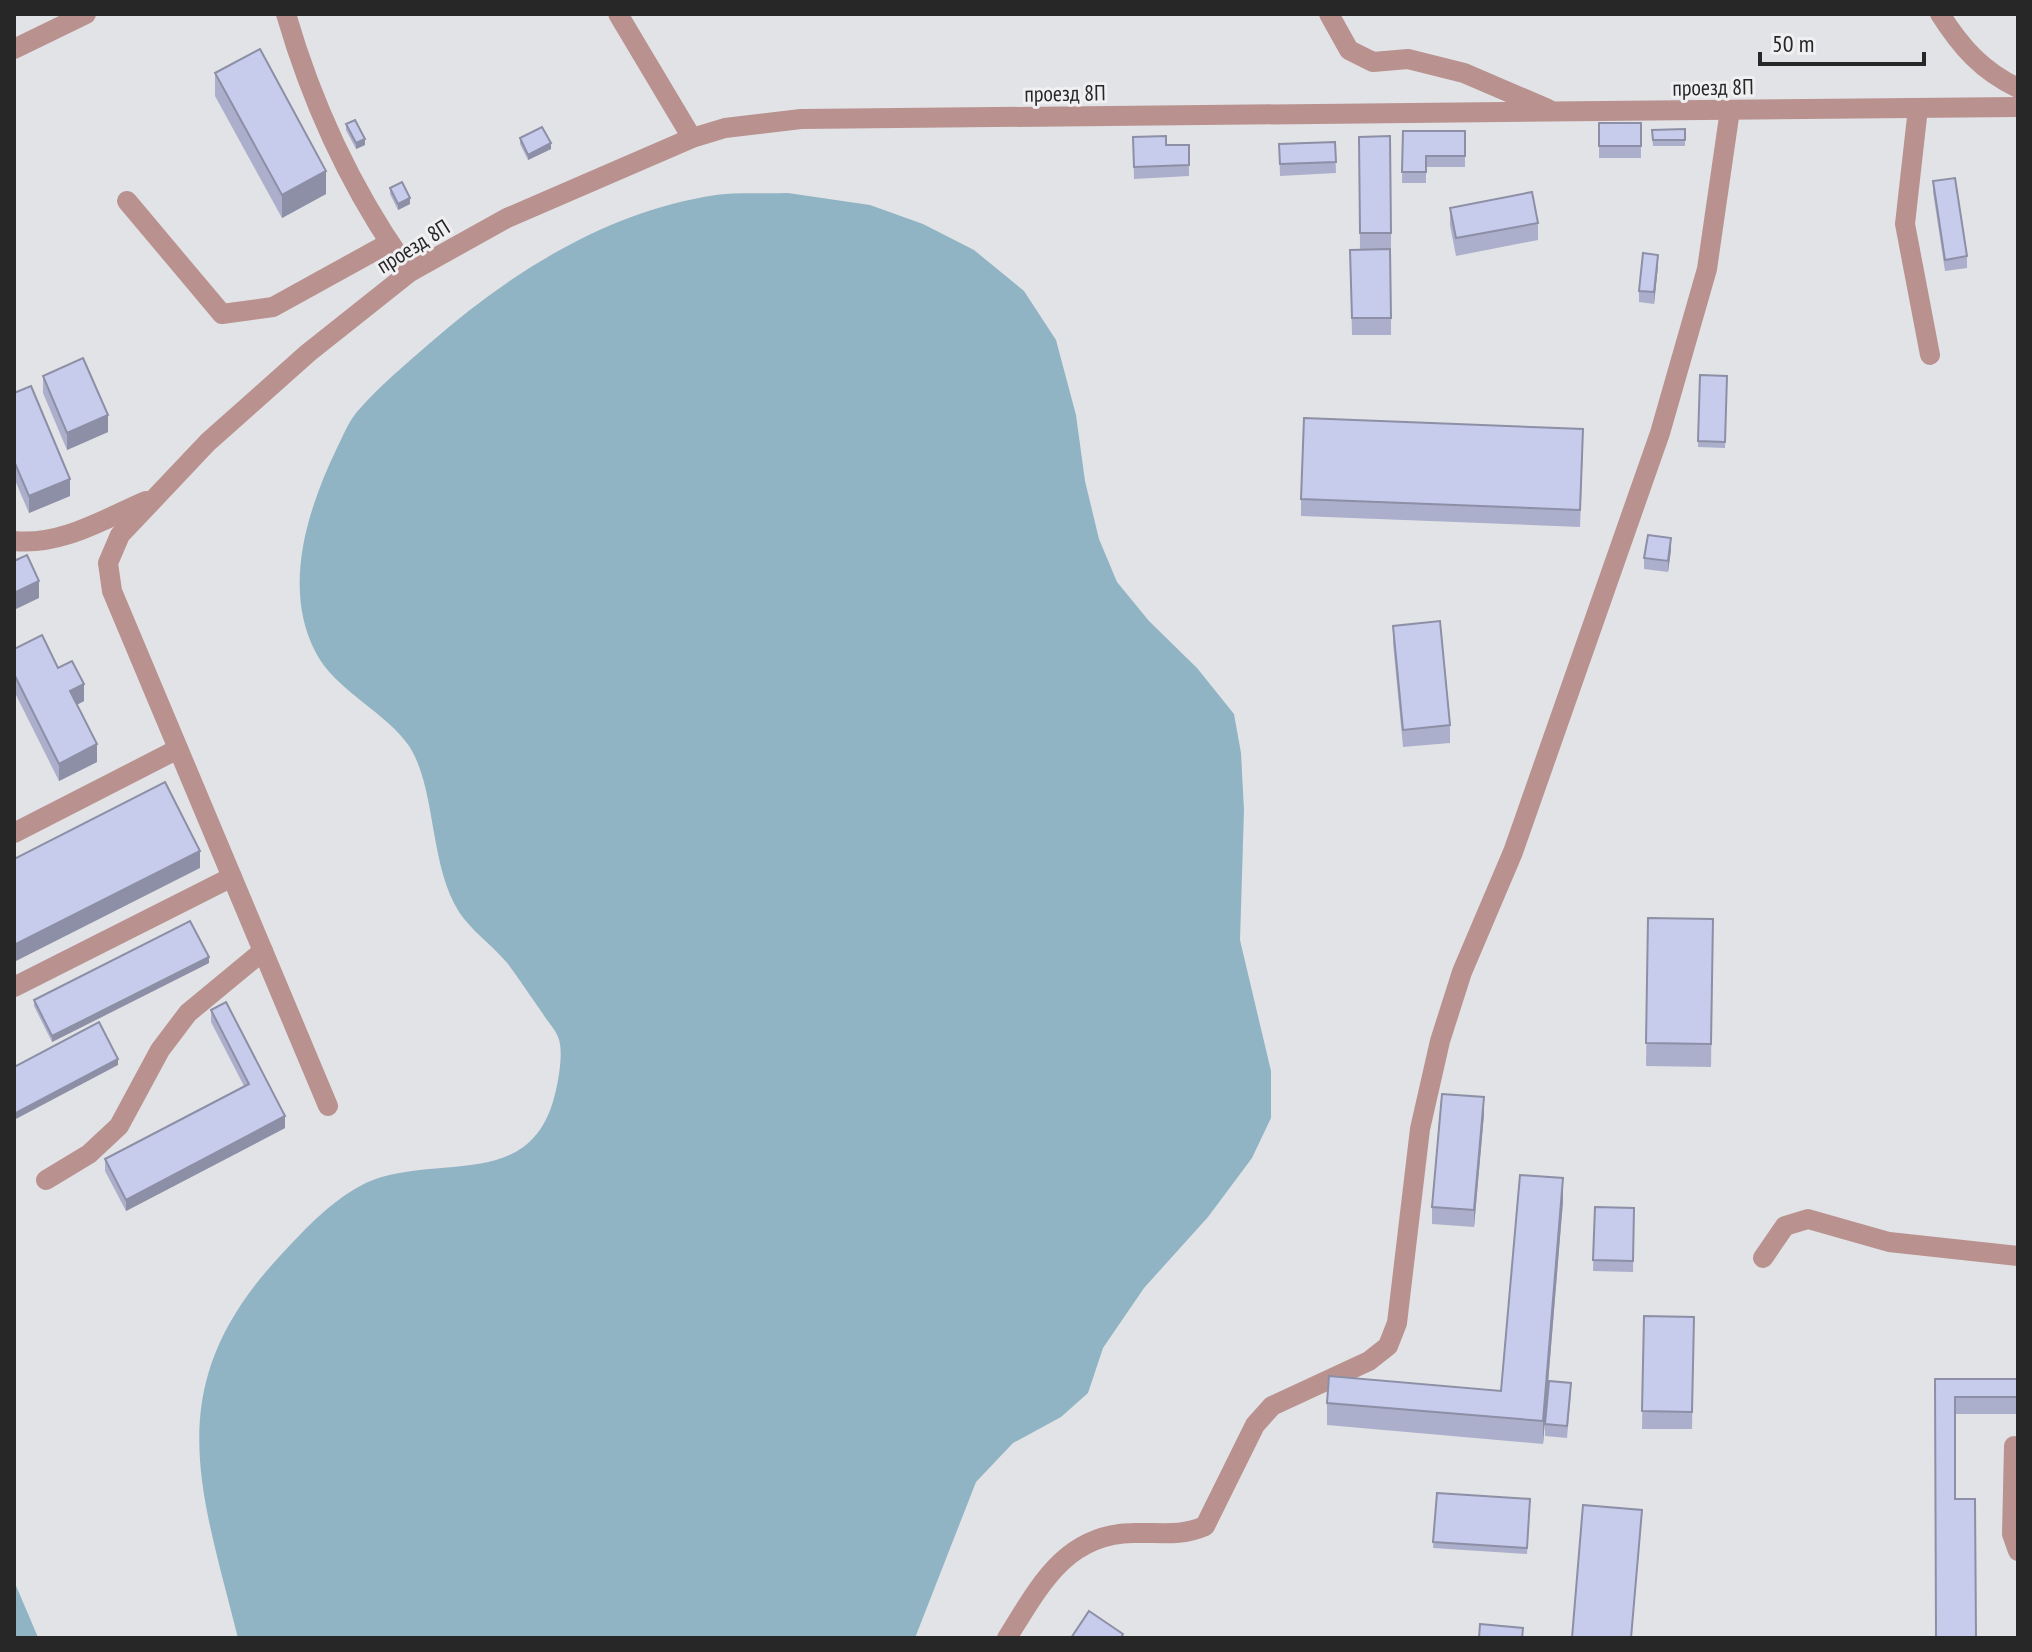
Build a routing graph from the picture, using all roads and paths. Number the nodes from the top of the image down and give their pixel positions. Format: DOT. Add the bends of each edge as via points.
graph roads {
  1 [pos="86,14"];
  2 [pos="286,14"];
  3 [pos="618,14"];
  4 [pos="1329,14"];
  5 [pos="1940,14"];
  6 [pos="14,49"];
  7 [pos="2018,88"];
  8 [pos="2018,107"];
  9 [pos="1918,108"];
  10 [pos="1730,110"];
  11 [pos="1556,112"];
  12 [pos="692,138"];
  13 [pos="127,201"];
  14 [pos="389,243"];
  15 [pos="410,272"];
  16 [pos="1930,355"];
  17 [pos="157,496"];
  18 [pos="14,541"];
  19 [pos="178,749"];
  20 [pos="14,833"];
  21 [pos="232,877"];
  22 [pos="263,951"];
  23 [pos="14,987"];
  24 [pos="328,1106"];
  25 [pos="46,1180"];
  26 [pos="2018,1256"];
  27 [pos="1763,1258"];
  28 [pos="2014,1446"];
  29 [pos="2018,1551"];
  30 [pos="1007,1638"];
  1 -- 6 [label="street"];
  2 -- 14 [label="street" via="337,154"];
  3 -- 12 [label="street"];
  4 -- 11 [label="street" via="1349,50 1373,62 1408,59 1464,73"];
  5 -- 7 [label="street" via="1970,56"];
  8 -- 9 [label="street, проезд 8П"];
  9 -- 10 [label="street, проезд 8П"];
  9 -- 16 [label="street" via="1905,224"];
  10 -- 11 [label="street, проезд 8П"];
  10 -- 30 [label="street" via="1707,269 1660,433 1513,852 1462,972 1440,1041 1420,1129 1397,1323 1388,1346 1369,1361 1272,1406 1255,1425 1205,1526 1185,1535 1108,1534 1090,1541 1062,1560"];
  11 -- 12 [label="street, проезд 8П" via="801,119 725,128"];
  12 -- 15 [label="street, проезд 8П" via="507,218"];
  13 -- 14 [label="street" via="222,314 273,307"];
  14 -- 15 [label="street"];
  15 -- 17 [label="street, проезд 8П" via="308,353 208,442"];
  17 -- 18 [label="street" via="69,535 35,543"];
  17 -- 19 [label="street, проезд 8П" via="120,535 108,563 112,591"];
  19 -- 20 [label="street"];
  19 -- 21 [label="street, проезд 8П"];
  21 -- 22 [label="street, проезд 8П"];
  21 -- 23 [label="street"];
  22 -- 24 [label="street, проезд 8П"];
  22 -- 25 [label="street" via="188,1013 160,1050 119,1126 89,1154"];
  26 -- 27 [label="street" via="1889,1242 1808,1219 1785,1226"];
  28 -- 29 [label="street" via="2012,1534"];
}
